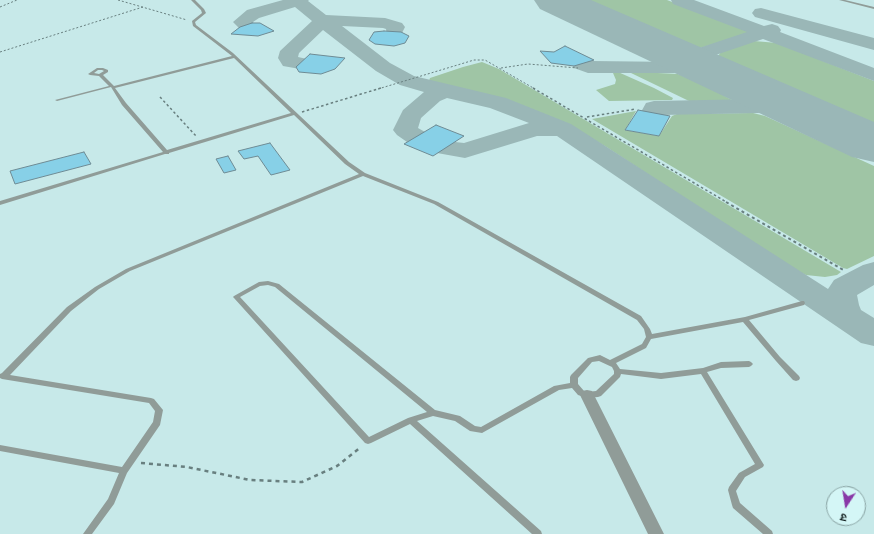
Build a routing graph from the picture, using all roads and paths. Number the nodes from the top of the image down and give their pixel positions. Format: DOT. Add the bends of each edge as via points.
graph roads {
  1 [pos="17,0"];
  2 [pos="118,0"];
  3 [pos="193,0"];
  4 [pos="841,0"];
  5 [pos="0,7"];
  6 [pos="143,7"];
  7 [pos="874,8"];
  8 [pos="194,20"];
  9 [pos="0,52"];
  10 [pos="234,57"];
  11 [pos="500,68"];
  12 [pos="578,68"];
  13 [pos="100,75"];
  14 [pos="112,86"];
  15 [pos="160,97"];
  16 [pos="56,100"];
  17 [pos="636,109"];
  18 [pos="295,113"];
  19 [pos="586,118"];
  20 [pos="202,143"];
  21 [pos="168,153"];
  22 [pos="364,174"];
  23 [pos="0,203"];
  24 [pos="845,271"];
  25 [pos="802,303"];
  26 [pos="745,319"];
  27 [pos="649,337"];
  28 [pos="611,362"];
  29 [pos="749,364"];
  30 [pos="618,372"];
  31 [pos="703,372"];
  32 [pos="2,376"];
  33 [pos="796,378"];
  34 [pos="574,385"];
  35 [pos="587,395"];
  36 [pos="433,413"];
  37 [pos="411,420"];
  38 [pos="368,441"];
  39 [pos="0,448"];
  40 [pos="130,462"];
  41 [pos="124,471"];
  42 [pos="87,534"];
  43 [pos="538,534"];
  44 [pos="656,534"];
  45 [pos="769,534"];
  1 -- 5 [label="path"];
  2 -- 6 [label="path"];
  3 -- 8 [label="lane" via="204,13"];
  4 -- 7 [label="lane"];
  6 -- 8 [label="path"];
  6 -- 9 [label="path"];
  8 -- 10 [label="lane" via="194,26"];
  10 -- 14 [label="lane"];
  10 -- 18 [label="lane"];
  11 -- 12 [label="path" via="528,64"];
  11 -- 18 [label="path" via="485,60 474,60"];
  11 -- 19 [label="path"];
  13 -- 14 [label="lane"];
  14 -- 16 [label="lane"];
  14 -- 21 [label="lane" via="124,104"];
  15 -- 20 [label="path"];
  17 -- 19 [label="path"];
  18 -- 20 [label="lane"];
  18 -- 22 [label="lane" via="347,164"];
  19 -- 24 [label="path"];
  20 -- 21 [label="lane"];
  21 -- 23 [label="lane"];
  22 -- 27 [label="lane" via="436,203 599,295 639,318"];
  22 -- 32 [label="lane" via="128,270 97,288 69,309"];
  25 -- 26 [label="lane"];
  26 -- 27 [label="lane"];
  26 -- 33 [label="lane"];
  27 -- 28 [label="lane" via="644,346"];
  28 -- 30 [label="lane"];
  28 -- 34 [label="lane" via="600,358 590,360 574,377"];
  29 -- 31 [label="lane" via="721,365"];
  30 -- 31 [label="lane" via="661,376"];
  30 -- 35 [label="lane" via="603,392 593,396"];
  31 -- 45 [label="lane" via="760,465 742,475 732,490 736,504"];
  32 -- 40 [label="lane" via="151,401 159,410 156,423"];
  34 -- 35 [label="lane" via="576,390"];
  34 -- 36 [label="lane" via="556,388 482,430 473,429 457,418"];
  35 -- 44 [label="street"];
  36 -- 37 [label="lane"];
  36 -- 38 [label="lane" via="277,285 268,282 259,284 236,298"];
  37 -- 38 [label="lane"];
  37 -- 43 [label="lane"];
  38 -- 40 [label="path" via="337,466 302,482 250,480 187,467"];
  39 -- 41 [label="lane"];
  40 -- 41 [label="lane"];
  41 -- 42 [label="lane" via="111,501"];
}
